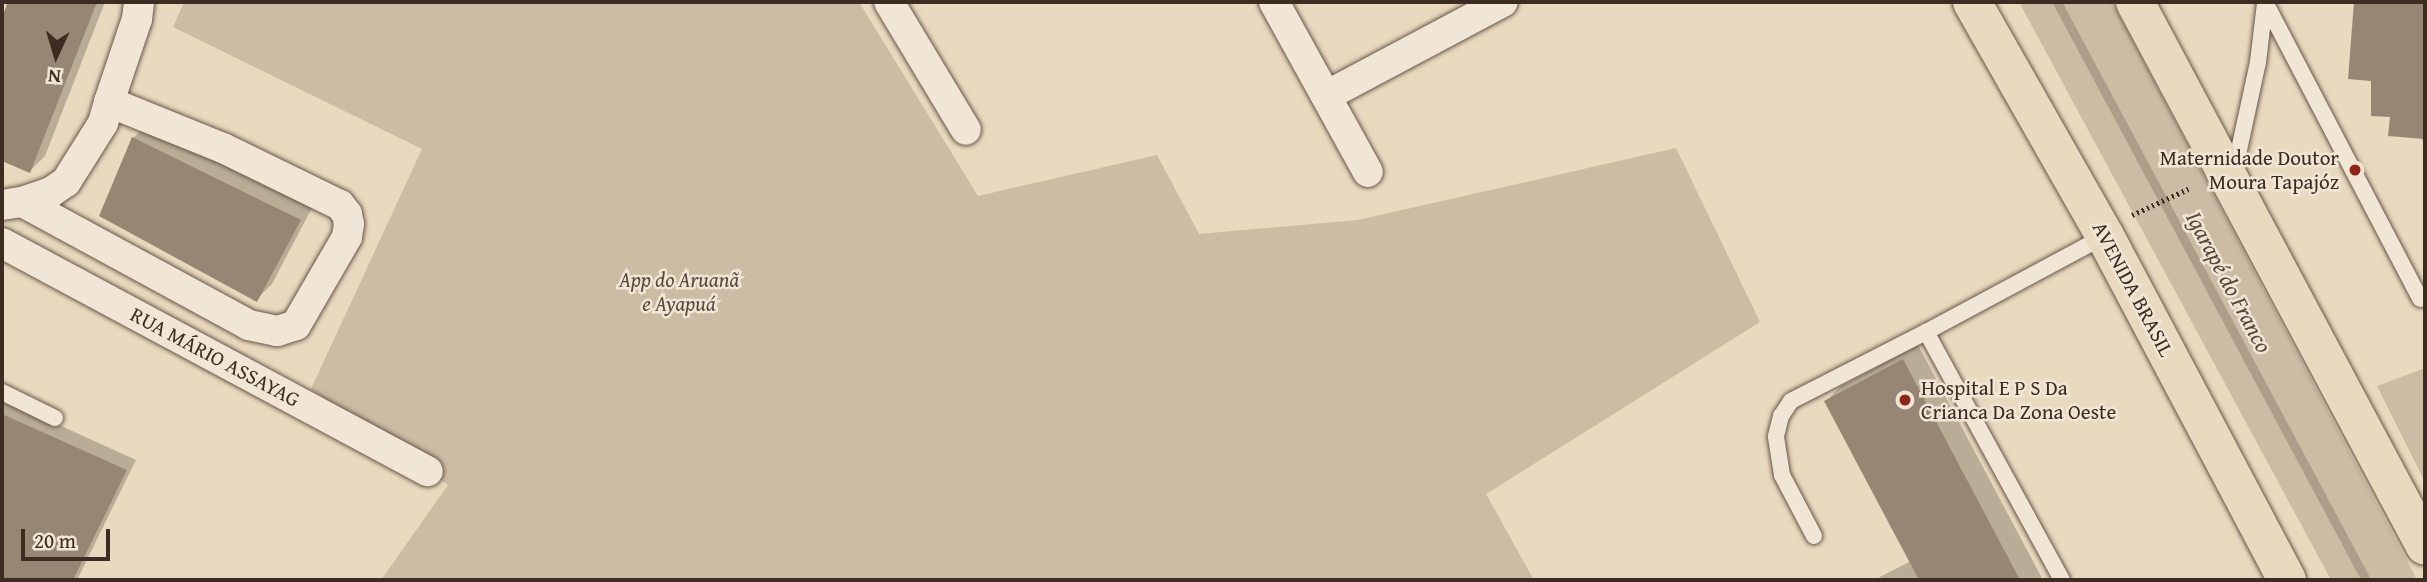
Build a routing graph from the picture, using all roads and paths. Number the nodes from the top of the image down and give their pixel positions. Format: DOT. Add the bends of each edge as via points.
graph roads {
  1 [pos="139,2"];
  2 [pos="889,2"];
  3 [pos="1274,2"];
  4 [pos="1503,2"];
  5 [pos="1972,2"];
  6 [pos="2135,2"];
  7 [pos="2265,3"];
  8 [pos="1326,96"];
  9 [pos="110,103"];
  10 [pos="966,130"];
  11 [pos="1368,172"];
  12 [pos="2232,182"];
  13 [pos="2188,189"];
  14 [pos="12,204"];
  15 [pos="2114,228"];
  16 [pos="2,243"];
  17 [pos="2420,299"];
  18 [pos="1926,332"];
  19 [pos="2,393"];
  20 [pos="55,418"];
  21 [pos="428,471"];
  22 [pos="1814,536"];
  23 [pos="2425,546"];
  24 [pos="2062,580"];
  25 [pos="2287,580"];
  1 -- 9 [label="street"];
  2 -- 10 [label="street"];
  3 -- 8 [label="street"];
  4 -- 8 [label="street"];
  5 -- 15 [label="highway, AVENIDA BRASIL"];
  6 -- 12 [label="highway"];
  7 -- 12 [label="lane" via="2258,62"];
  7 -- 17 [label="lane"];
  8 -- 11 [label="street"];
  9 -- 14 [label="street" via="103,123 66,182 51,192"];
  9 -- 14 [label="street" via="223,148 340,205 347,214 347,237 296,325 277,331 249,325"];
  12 -- 23 [label="highway"];
  13 -- 15 [label="path"];
  15 -- 18 [label="lane"];
  15 -- 25 [label="highway, AVENIDA BRASIL"];
  16 -- 21 [label="street, RUA MÁRIO ASSAYAG"];
  18 -- 22 [label="lane" via="1791,401 1781,416 1776,436 1782,475"];
  18 -- 24 [label="lane"];
  19 -- 20 [label="lane"];
}
